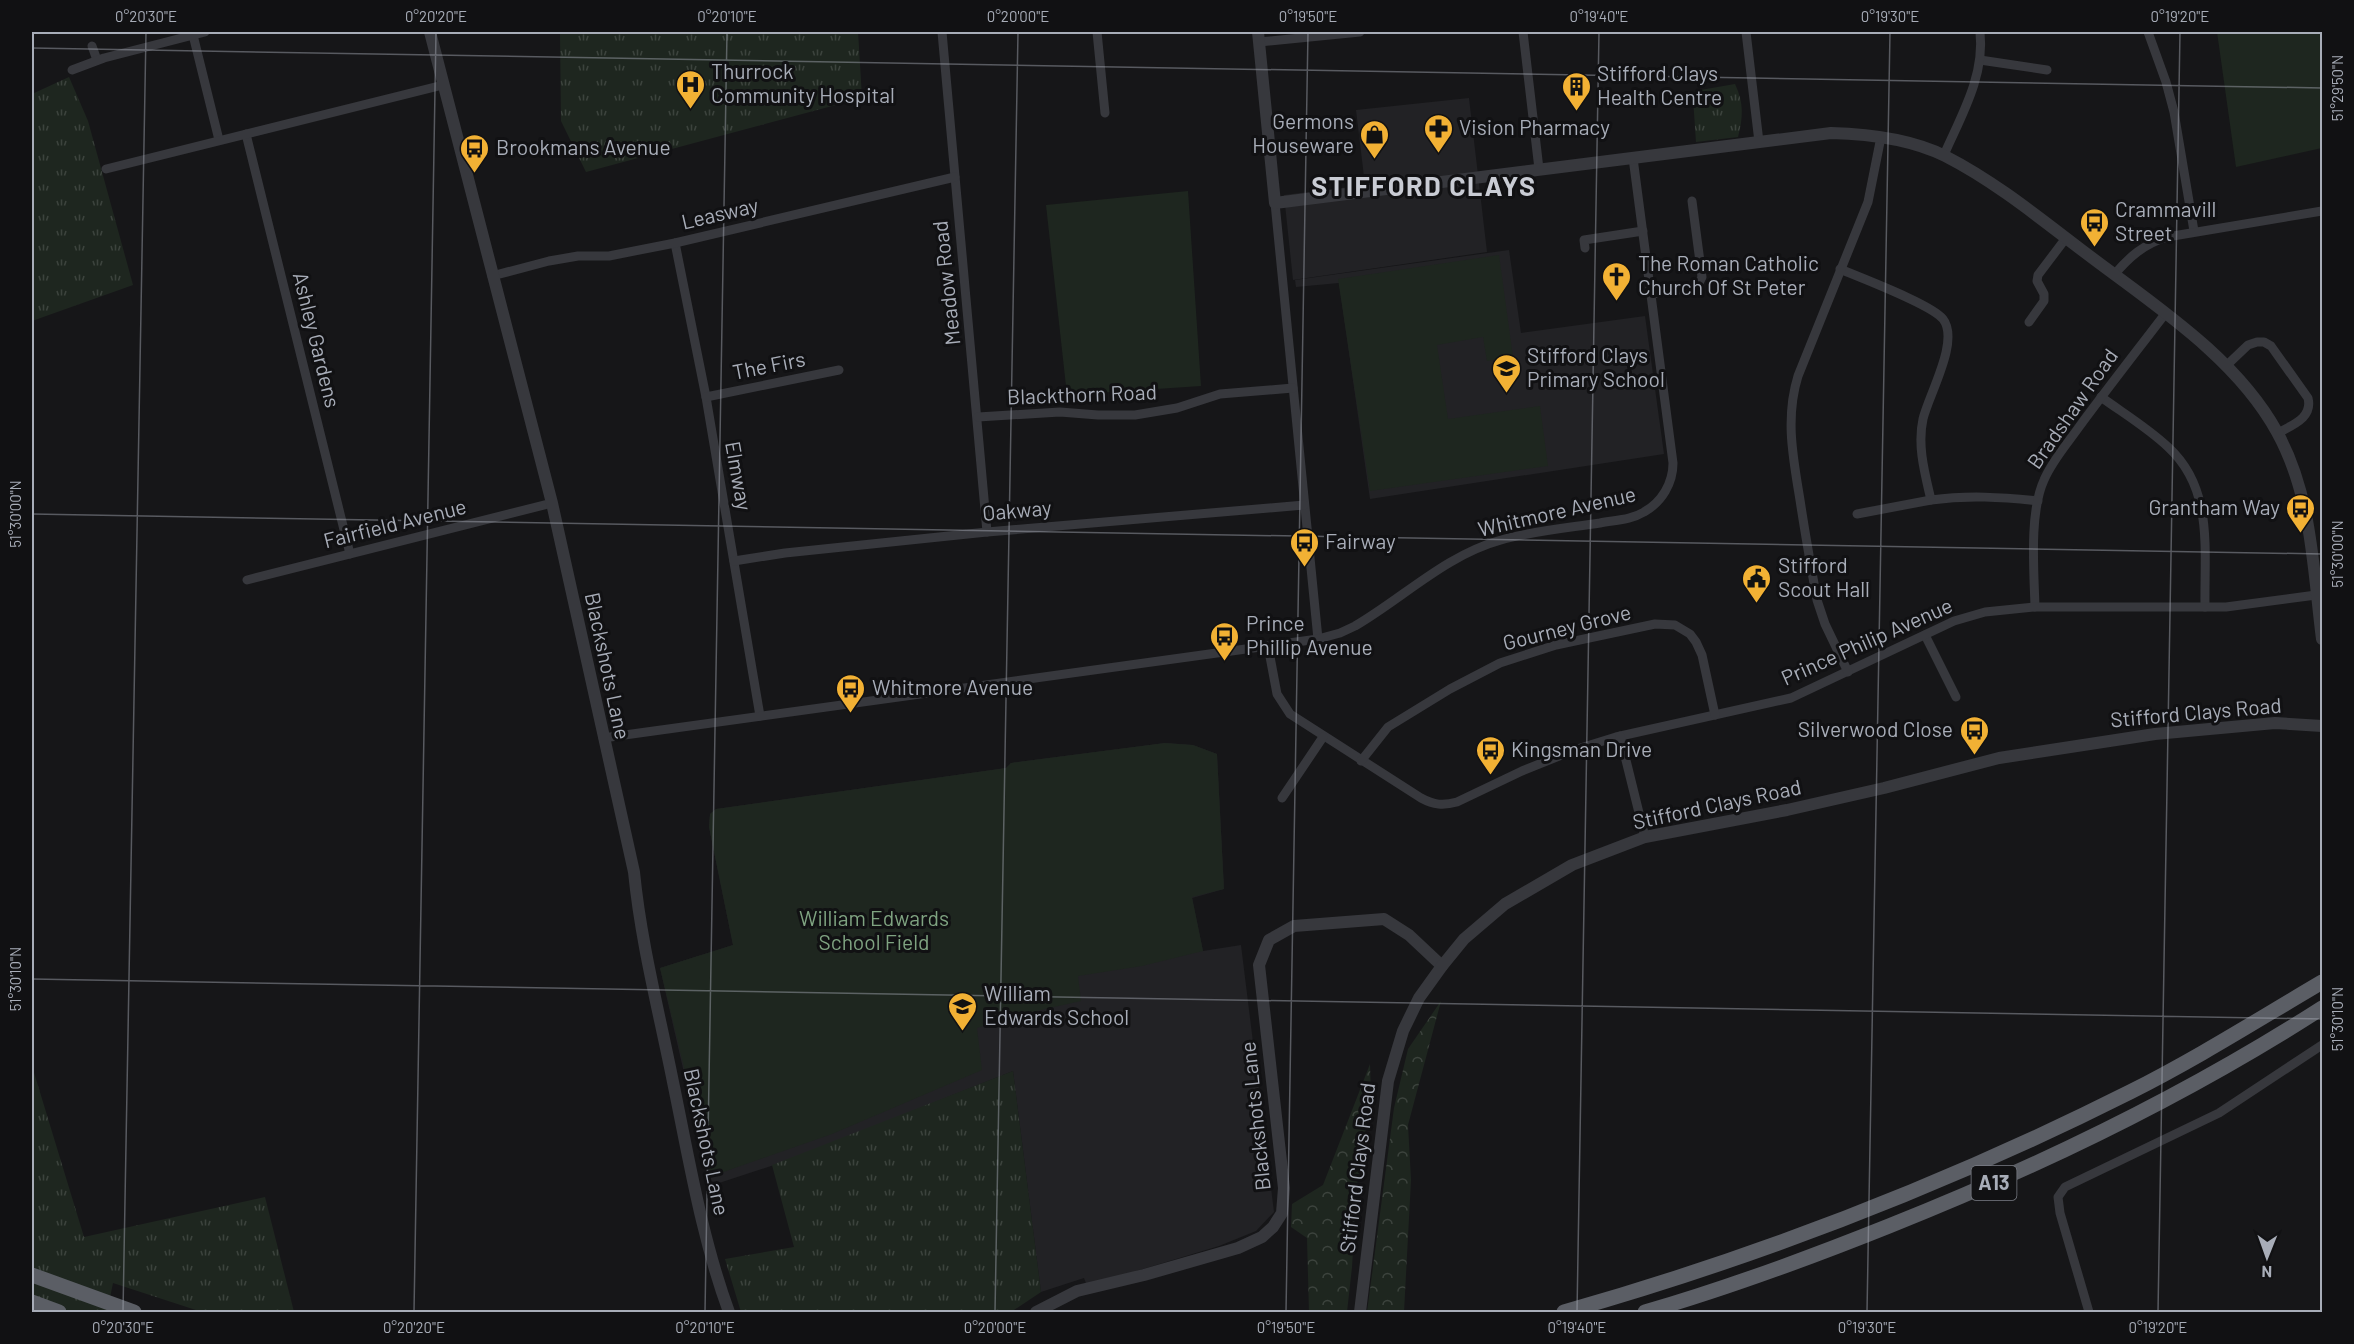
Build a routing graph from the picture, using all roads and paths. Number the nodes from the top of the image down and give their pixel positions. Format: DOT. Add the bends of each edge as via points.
graph roads {
  1 [pos="205,32"];
  2 [pos="430,32"];
  3 [pos="942,32"];
  4 [pos="1097,32"];
  5 [pos="1360,32"];
  6 [pos="1523,32"];
  7 [pos="1746,32"];
  8 [pos="1980,32"];
  9 [pos="2148,32"];
  10 [pos="193,35"];
  11 [pos="1258,37"];
  12 [pos="92,46"];
  13 [pos="97,60"];
  14 [pos="1980,60"];
  15 [pos="72,70"];
  16 [pos="2047,70"];
  17 [pos="443,85"];
  18 [pos="1105,113"];
  19 [pos="246,134"];
  20 [pos="1881,137"];
  21 [pos="219,140"];
  22 [pos="1759,142"];
  23 [pos="1944,155"];
  24 [pos="1633,158"];
  25 [pos="106,169"];
  26 [pos="1539,169"];
  27 [pos="955,177"];
  28 [pos="1692,201"];
  29 [pos="1275,202"];
  30 [pos="2322,212"];
  31 [pos="1643,231"];
  32 [pos="2194,231"];
  33 [pos="2066,238"];
  34 [pos="675,243"];
  35 [pos="1586,249"];
  36 [pos="1840,269"];
  37 [pos="2114,275"];
  38 [pos="492,276"];
  39 [pos="1652,294"];
  40 [pos="2165,314"];
  41 [pos="2029,322"];
  42 [pos="2227,365"];
  43 [pos="839,370"];
  44 [pos="1293,388"];
  45 [pos="706,397"];
  46 [pos="2101,397"];
  47 [pos="978,417"];
  48 [pos="2278,434"];
  49 [pos="1931,501"];
  50 [pos="2038,501"];
  51 [pos="552,502"];
  52 [pos="1304,505"];
  53 [pos="1857,514"];
  54 [pos="987,532"];
  55 [pos="2317,553"];
  56 [pos="350,554"];
  57 [pos="734,561"];
  58 [pos="247,580"];
  59 [pos="2316,595"];
  60 [pos="2035,607"];
  61 [pos="2205,607"];
  62 [pos="1925,635"];
  63 [pos="1318,639"];
  64 [pos="2322,639"];
  65 [pos="1268,646"];
  66 [pos="1848,672"];
  67 [pos="1956,697"];
  68 [pos="760,716"];
  69 [pos="1715,716"];
  70 [pos="2322,726"];
  71 [pos="1620,736"];
  72 [pos="1323,737"];
  73 [pos="603,738"];
  74 [pos="1361,761"];
  75 [pos="1282,798"];
  76 [pos="1645,837"];
  77 [pos="1442,966"];
  78 [pos="2322,982"];
  79 [pos="2322,1008"];
  80 [pos="2322,1045"];
  81 [pos="32,1275"];
  82 [pos="32,1302"];
  83 [pos="59,1312"];
  84 [pos="134,1312"];
  85 [pos="729,1312"];
  86 [pos="1036,1312"];
  87 [pos="1360,1312"];
  88 [pos="1564,1312"];
  89 [pos="1646,1312"];
  90 [pos="2089,1312"];
  1 -- 10 [label="street"];
  2 -- 17 [label="street, Blackshots Lane"];
  3 -- 27 [label="street, Meadow Road"];
  4 -- 18 [label="street"];
  5 -- 11 [label="street"];
  6 -- 26 [label="street"];
  7 -- 22 [label="street"];
  8 -- 14 [label="street"];
  9 -- 32 [label="street" via="2174,112"];
  10 -- 13 [label="street"];
  10 -- 21 [label="street"];
  11 -- 29 [label="street"];
  12 -- 13 [label="street"];
  13 -- 15 [label="street"];
  14 -- 16 [label="street"];
  14 -- 23 [label="street" via="1972,91"];
  17 -- 19 [label="street"];
  17 -- 38 [label="street, Blackshots Lane"];
  19 -- 21 [label="street"];
  19 -- 56 [label="street, Ashley Gardens"];
  20 -- 22 [label="street" via="1831,133"];
  20 -- 23 [label="street"];
  20 -- 36 [label="street" via="1868,202"];
  21 -- 25 [label="street"];
  22 -- 24 [label="street"];
  23 -- 33 [label="street" via="1993,184"];
  24 -- 26 [label="street"];
  24 -- 31 [label="street, Whitmore Avenue"];
  26 -- 29 [label="street"];
  27 -- 34 [label="street, Leasway"];
  27 -- 47 [label="street, Meadow Road"];
  28 -- 39 [label="street" via="1702,277 1697,288"];
  29 -- 44 [label="street"];
  30 -- 32 [label="street"];
  31 -- 35 [label="street" via="1584,240"];
  31 -- 39 [label="street, Whitmore Avenue"];
  32 -- 37 [label="street" via="2152,242"];
  33 -- 37 [label="street"];
  33 -- 41 [label="street" via="2038,275 2044,301"];
  34 -- 38 [label="street, Leasway" via="609,256 549,261"];
  34 -- 45 [label="street, Elmway"];
  36 -- 49 [label="street" via="1933,310 1947,326 1947,349 1921,432"];
  36 -- 66 [label="street" via="1798,376 1790,416 1791,448 1817,600"];
  37 -- 40 [label="street"];
  38 -- 51 [label="street, Blackshots Lane"];
  39 -- 63 [label="street, Whitmore Avenue" via="1673,457 1670,480 1659,501 1632,517 1482,546 1355,626"];
  40 -- 42 [label="street"];
  40 -- 46 [label="street, Bradshaw Road"];
  42 -- 48 [label="street"];
  42 -- 48 [label="street" via="2248,345 2257,342 2271,346 2310,405 2304,418"];
  43 -- 45 [label="street, The Firs"];
  44 -- 47 [label="street, Blackthorn Road" via="1220,394 1177,408 1135,415 1060,411"];
  44 -- 52 [label="street"];
  45 -- 57 [label="street, Elmway"];
  46 -- 50 [label="street, Bradshaw Road" via="2043,480"];
  46 -- 61 [label="street" via="2168,447 2195,483 2204,517"];
  47 -- 54 [label="street, Meadow Road"];
  48 -- 55 [label="street" via="2303,495"];
  49 -- 50 [label="street" via="1993,496"];
  49 -- 53 [label="street"];
  50 -- 60 [label="street, Bradshaw Road"];
  51 -- 56 [label="street, Fairfield Avenue"];
  51 -- 73 [label="street, Blackshots Lane"];
  52 -- 54 [label="street, Oakway"];
  52 -- 63 [label="street"];
  54 -- 57 [label="street, Oakway"];
  55 -- 59 [label="street"];
  56 -- 58 [label="street, Fairfield Avenue"];
  57 -- 68 [label="street, Elmway"];
  59 -- 61 [label="street, Prince Philip Avenue" via="2252,605"];
  59 -- 64 [label="street"];
  60 -- 61 [label="street, Prince Philip Avenue"];
  60 -- 62 [label="street, Prince Philip Avenue" via="1985,612"];
  62 -- 66 [label="street, Prince Philip Avenue"];
  62 -- 67 [label="street"];
  63 -- 65 [label="street, Whitmore Avenue"];
  65 -- 68 [label="street, Whitmore Avenue"];
  65 -- 72 [label="street, Prince Philip Avenue" via="1274,684 1282,704"];
  66 -- 69 [label="street, Prince Philip Avenue" via="1791,698"];
  68 -- 73 [label="street, Whitmore Avenue"];
  69 -- 71 [label="street, Prince Philip Avenue"];
  69 -- 74 [label="street, Gourney Grove" via="1696,642 1675,625 1655,624 1556,645 1500,663 1388,727"];
  70 -- 76 [label="street, Stifford Clays Road" via="2275,723 2078,744 1999,758 1797,808"];
  71 -- 74 [label="street, Prince Philip Avenue" via="1563,754 1447,805 1421,798"];
  71 -- 76 [label="street"];
  72 -- 74 [label="street, Prince Philip Avenue"];
  72 -- 75 [label="street"];
  73 -- 85 [label="street, Blackshots Lane" via="634,872 639,921 683,1131 705,1230"];
  76 -- 77 [label="street, Stifford Clays Road" via="1572,865 1505,904 1464,939"];
  77 -- 86 [label="street, Blackshots Lane" via="1409,935 1384,919 1294,926 1269,940 1259,965 1284,1188 1282,1213 1262,1237 1238,1248 1077,1291"];
  77 -- 87 [label="street, Stifford Clays Road" via="1419,998 1403,1031 1388,1081"];
  78 -- 88 [label="highway, A13" via="2131,1092 1999,1154 1787,1240"];
  79 -- 89 [label="highway, A13" via="2206,1080 2052,1157 1834,1248"];
  80 -- 90 [label="street" via="2218,1113 2065,1188 2058,1197 2060,1213"];
  81 -- 84 [label="highway"];
  82 -- 83 [label="highway"];
}
